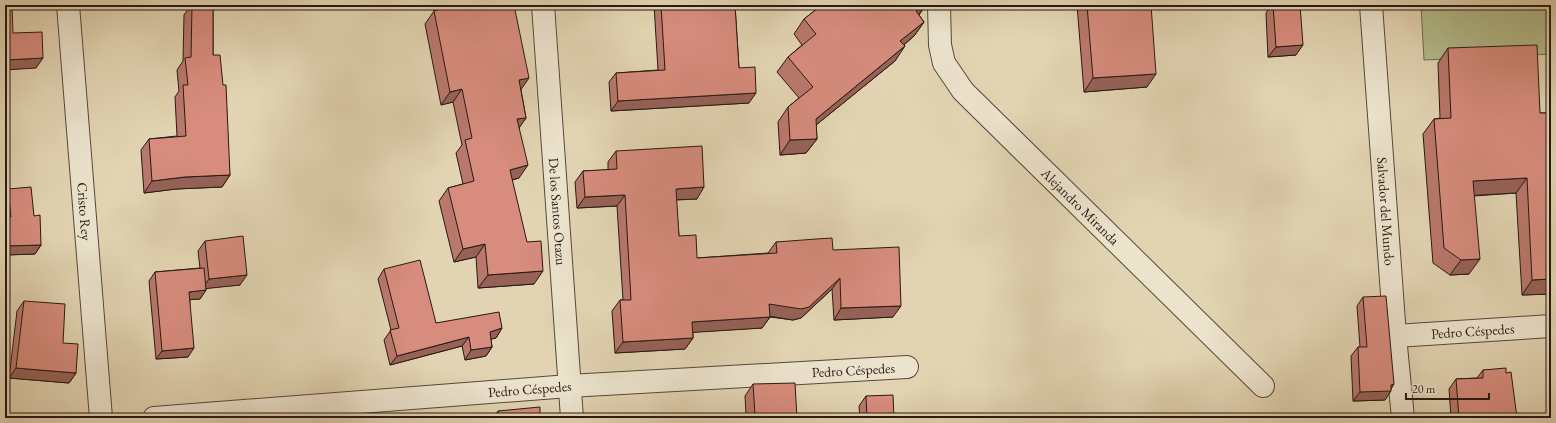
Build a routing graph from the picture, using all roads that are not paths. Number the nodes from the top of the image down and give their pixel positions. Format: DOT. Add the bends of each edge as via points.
graph roads {
  1 [pos="68,5"];
  2 [pos="543,5"];
  3 [pos="939,5"];
  4 [pos="1371,5"];
  5 [pos="1551,326"];
  6 [pos="1395,336"];
  7 [pos="907,367"];
  8 [pos="569,386"];
  9 [pos="1263,386"];
  10 [pos="101,418"];
  11 [pos="154,418"];
  12 [pos="572,418"];
  13 [pos="1403,418"];
  1 -- 10 [label="street, Cristo Rey"];
  2 -- 8 [label="street, De los Santos Otazu"];
  3 -- 9 [label="street, Alejandro Miranda" via="940,45 944,64 963,91"];
  4 -- 6 [label="street, Salvador del Mundo"];
  5 -- 6 [label="street, Pedro Céspedes"];
  6 -- 13 [label="street, Salvador del Mundo"];
  7 -- 8 [label="street, Pedro Céspedes"];
  8 -- 11 [label="street, Pedro Céspedes"];
  8 -- 12 [label="street, De los Santos Otazu"];
}
